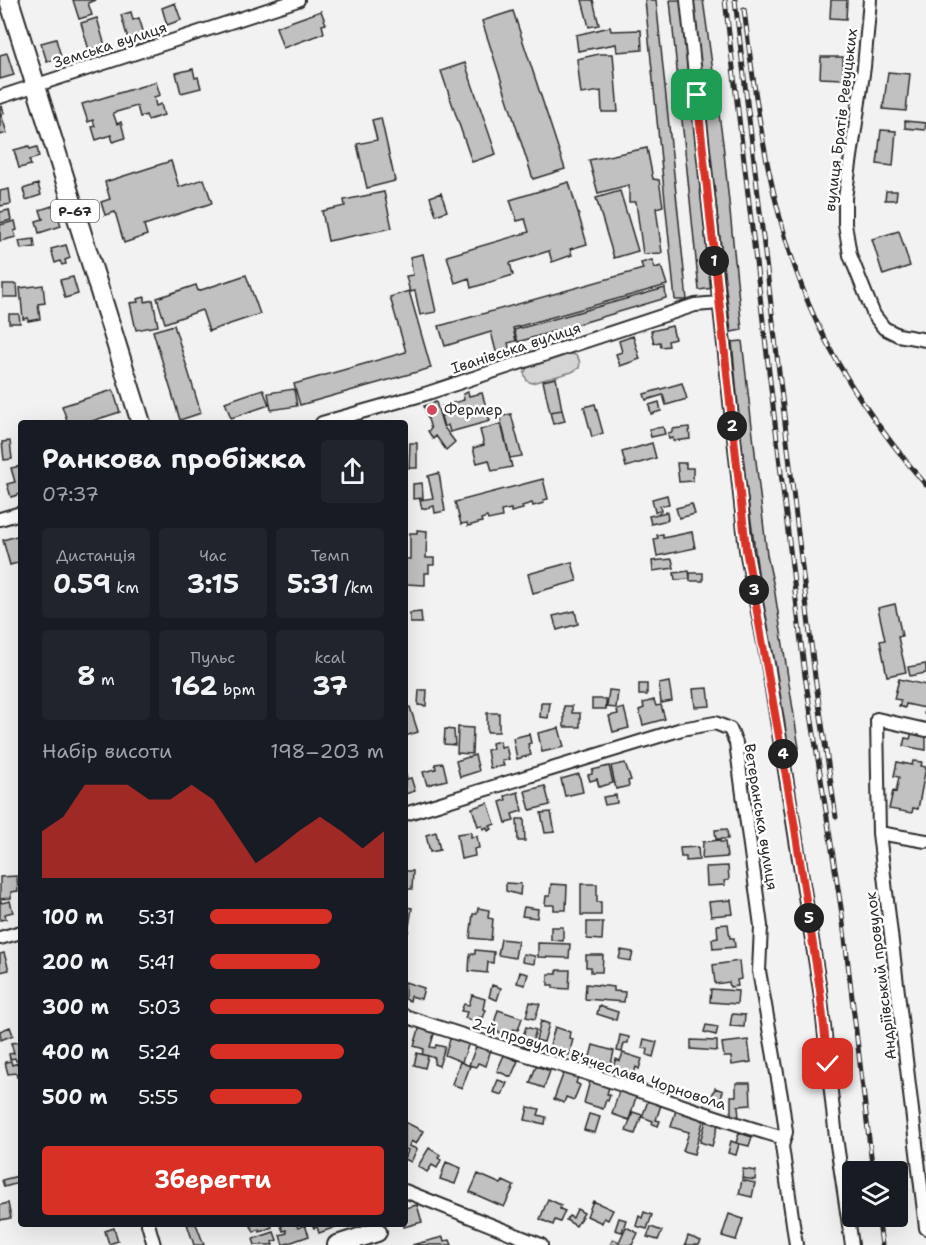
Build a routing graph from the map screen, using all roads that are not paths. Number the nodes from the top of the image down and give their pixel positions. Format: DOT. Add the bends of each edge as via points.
graph roads {
  1 [pos="9,0"];
  2 [pos="298,0"];
  3 [pos="687,0"];
  4 [pos="870,0"];
  5 [pos="36,85"];
  6 [pos="0,97"];
  7 [pos="718,303"];
  8 [pos="926,340"];
  9 [pos="140,420"];
  10 [pos="333,420"];
  11 [pos="18,514"];
  12 [pos="0,519"];
  13 [pos="926,730"];
  14 [pos="408,813"];
  15 [pos="879,833"];
  16 [pos="926,841"];
  17 [pos="18,933"];
  18 [pos="0,939"];
  19 [pos="408,1017"];
  20 [pos="784,1138"];
  21 [pos="408,1192"];
  22 [pos="149,1227"];
  23 [pos="926,1228"];
  24 [pos="377,1234"];
  25 [pos="154,1245"];
  26 [pos="337,1245"];
  27 [pos="541,1245"];
  28 [pos="796,1245"];
  29 [pos="852,1245"];
  1 -- 5 [label="main road, Р-67"];
  2 -- 5 [label="street, Земська вулиця"];
  3 -- 7 [label="street"];
  4 -- 8 [label="street, вулиця Братів Ревуцьких" via="845,198 850,255 874,315 884,328"];
  5 -- 6 [label="street, Земська вулиця"];
  5 -- 9 [label="main road, Р-67"];
  7 -- 10 [label="street, Іванівська вулиця" via="695,304 425,394"];
  7 -- 29 [label="street" via="746,549 820,990"];
  11 -- 12 [label="street"];
  13 -- 15 [label="street, Андріївський провулок" via="877,719"];
  14 -- 20 [label="street, Ветеранська вулиця" via="682,729 715,723 730,729 736,743 754,864 761,926 759,971 782,1102"];
  15 -- 16 [label="street"];
  15 -- 23 [label="street, Андріївський провулок"];
  17 -- 18 [label="street"];
  19 -- 20 [label="street, 2-й провулок В'ячеслава Чорновола"];
  20 -- 28 [label="street, Ветеранська вулиця"];
  21 -- 27 [label="street"];
  22 -- 25 [label="street"];
  24 -- 26 [label="main road"];
}
